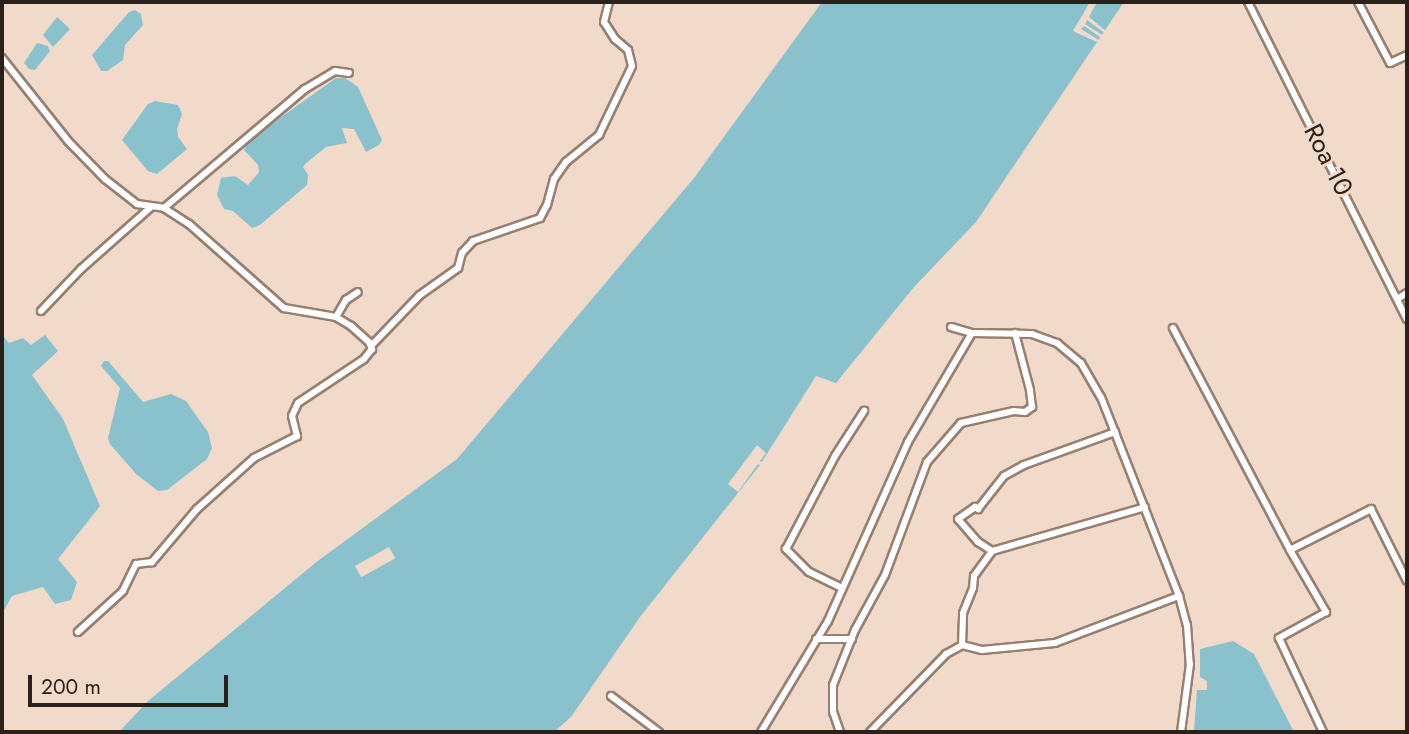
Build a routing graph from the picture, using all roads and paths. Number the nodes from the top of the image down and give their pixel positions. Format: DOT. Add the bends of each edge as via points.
graph roads {
  1 [pos="609,2"];
  2 [pos="1248,2"];
  3 [pos="1358,2"];
  4 [pos="1407,55"];
  5 [pos="2,58"];
  6 [pos="349,73"];
  7 [pos="150,208"];
  8 [pos="164,208"];
  9 [pos="358,292"];
  10 [pos="1407,293"];
  11 [pos="1397,299"];
  12 [pos="41,311"];
  13 [pos="336,317"];
  14 [pos="1407,319"];
  15 [pos="951,327"];
  16 [pos="1173,328"];
  17 [pos="972,333"];
  18 [pos="1015,333"];
  19 [pos="372,345"];
  20 [pos="864,411"];
  21 [pos="1115,432"];
  22 [pos="1145,507"];
  23 [pos="1290,550"];
  24 [pos="992,551"];
  25 [pos="1407,581"];
  26 [pos="842,587"];
  27 [pos="1179,596"];
  28 [pos="78,632"];
  29 [pos="816,639"];
  30 [pos="852,639"];
  31 [pos="962,645"];
  32 [pos="611,696"];
  33 [pos="659,732"];
  34 [pos="761,732"];
  35 [pos="840,732"];
  36 [pos="870,732"];
  37 [pos="1181,732"];
  38 [pos="1323,732"];
  1 -- 19 [label="street" via="604,23 628,50 632,65 600,135 566,162 554,179 544,214 536,221 472,241 458,268 420,295"];
  2 -- 11 [label="street, Roa 10"];
  3 -- 4 [label="street" via="1390,63"];
  5 -- 7 [label="street" via="68,141 105,179 137,204"];
  6 -- 8 [label="street" via="335,71 305,89"];
  7 -- 8 [label="street"];
  7 -- 12 [label="street"];
  8 -- 13 [label="street" via="207,237 284,308"];
  9 -- 13 [label="street" via="346,300"];
  10 -- 11 [label="street"];
  11 -- 14 [label="street, Roa 10"];
  13 -- 19 [label="street"];
  15 -- 17 [label="street"];
  16 -- 23 [label="street"];
  17 -- 18 [label="street"];
  17 -- 26 [label="street" via="908,442"];
  18 -- 21 [label="street" via="1057,343 1081,363"];
  18 -- 30 [label="street" via="1032,407 961,423 934,451 885,575"];
  19 -- 28 [label="street" via="364,359 298,403 292,416 297,436 254,458 197,509 153,562 136,564 123,591"];
  20 -- 26 [label="street" via="786,549 809,572"];
  21 -- 22 [label="street"];
  21 -- 24 [label="street" via="1004,476 978,509 958,519"];
  22 -- 24 [label="street"];
  22 -- 27 [label="street"];
  23 -- 25 [label="street" via="1371,509"];
  23 -- 38 [label="street" via="1326,612 1279,638"];
  24 -- 31 [label="street" via="974,576 963,612"];
  26 -- 29 [label="street"];
  27 -- 31 [label="street" via="1055,643 993,650"];
  27 -- 37 [label="street" via="1190,664"];
  29 -- 30 [label="street"];
  29 -- 34 [label="street"];
  30 -- 35 [label="street" via="833,685 833,712"];
  31 -- 36 [label="street" via="946,654"];
  32 -- 33 [label="street"];
}
